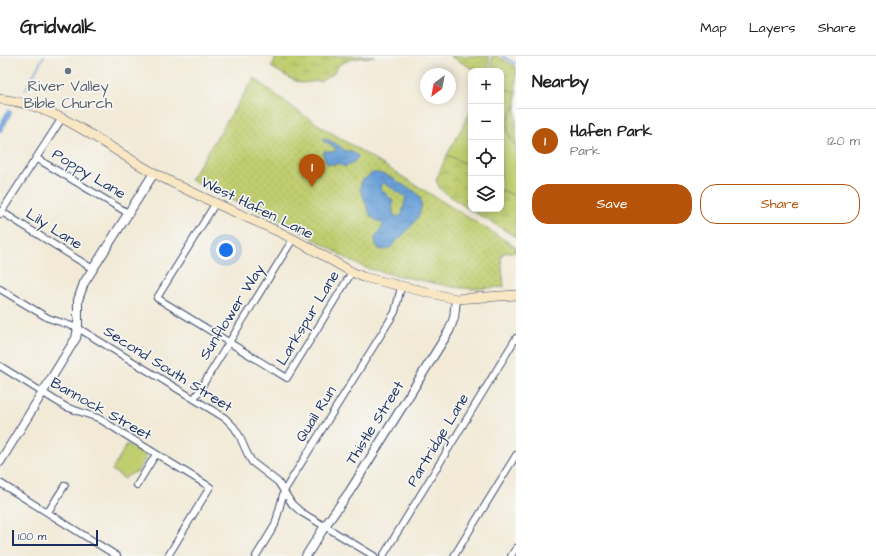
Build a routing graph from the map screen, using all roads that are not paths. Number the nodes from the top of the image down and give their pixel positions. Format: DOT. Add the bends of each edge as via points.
graph roads {
  1 [pos="0,99"];
  2 [pos="62,118"];
  3 [pos="36,158"];
  4 [pos="154,173"];
  5 [pos="215,204"];
  6 [pos="1,213"];
  7 [pos="128,213"];
  8 [pos="292,239"];
  9 [pos="93,269"];
  10 [pos="352,272"];
  11 [pos="401,287"];
  12 [pos="0,289"];
  13 [pos="516,295"];
  14 [pos="456,299"];
  15 [pos="78,328"];
  16 [pos="516,338"];
  17 [pos="229,342"];
  18 [pos="0,366"];
  19 [pos="43,392"];
  20 [pos="194,399"];
  21 [pos="156,454"];
  22 [pos="516,455"];
  23 [pos="0,462"];
  24 [pos="0,483"];
  25 [pos="65,485"];
  26 [pos="137,485"];
  27 [pos="284,491"];
  28 [pos="48,512"];
  29 [pos="324,526"];
  30 [pos="516,548"];
  31 [pos="117,556"];
  32 [pos="168,556"];
  33 [pos="256,556"];
  34 [pos="306,556"];
  35 [pos="374,556"];
  36 [pos="383,556"];
  37 [pos="454,556"];
  38 [pos="511,556"];
  1 -- 2 [label="main road, West Hafen Lane" via="21,102"];
  2 -- 3 [label="street"];
  2 -- 4 [label="main road, West Hafen Lane"];
  3 -- 6 [label="street"];
  3 -- 7 [label="street, Poppy Lane"];
  4 -- 5 [label="main road, West Hafen Lane"];
  4 -- 7 [label="street"];
  5 -- 8 [label="main road, West Hafen Lane"];
  5 -- 17 [label="street" via="158,298"];
  6 -- 9 [label="street, Lily Lane"];
  7 -- 9 [label="street"];
  8 -- 10 [label="main road, West Hafen Lane"];
  8 -- 17 [label="street, Sunflower Way"];
  9 -- 15 [label="street" via="84,283 78,300"];
  10 -- 11 [label="main road, West Hafen Lane"];
  10 -- 17 [label="street, Larkspur Lane" via="287,378"];
  11 -- 14 [label="main road, West Hafen Lane"];
  11 -- 27 [label="street, Quail Run" via="395,312"];
  12 -- 15 [label="street, Second South Street" via="48,318"];
  13 -- 14 [label="main road, West Hafen Lane"];
  14 -- 29 [label="street, Thistle Street" via="454,318 449,331 350,491"];
  15 -- 19 [label="street" via="76,338"];
  15 -- 20 [label="street, Second South Street"];
  16 -- 36 [label="street, Partridge Lane"];
  17 -- 20 [label="street, Sunflower Way"];
  18 -- 19 [label="street, Bannock Street"];
  19 -- 21 [label="street, Bannock Street" via="66,407 98,418"];
  19 -- 23 [label="street"];
  20 -- 27 [label="street, Second South Street" via="234,426 252,462 278,482"];
  21 -- 26 [label="street"];
  21 -- 32 [label="street, Bannock Street" via="210,487"];
  22 -- 37 [label="street"];
  24 -- 28 [label="street"];
  25 -- 28 [label="street"];
  27 -- 29 [label="street, Second South Street" via="301,512"];
  27 -- 33 [label="street, Quail Run" via="275,525"];
  28 -- 31 [label="street"];
  29 -- 34 [label="street, Thistle Street"];
  29 -- 35 [label="street, Second South Street"];
  30 -- 38 [label="street"];
}
